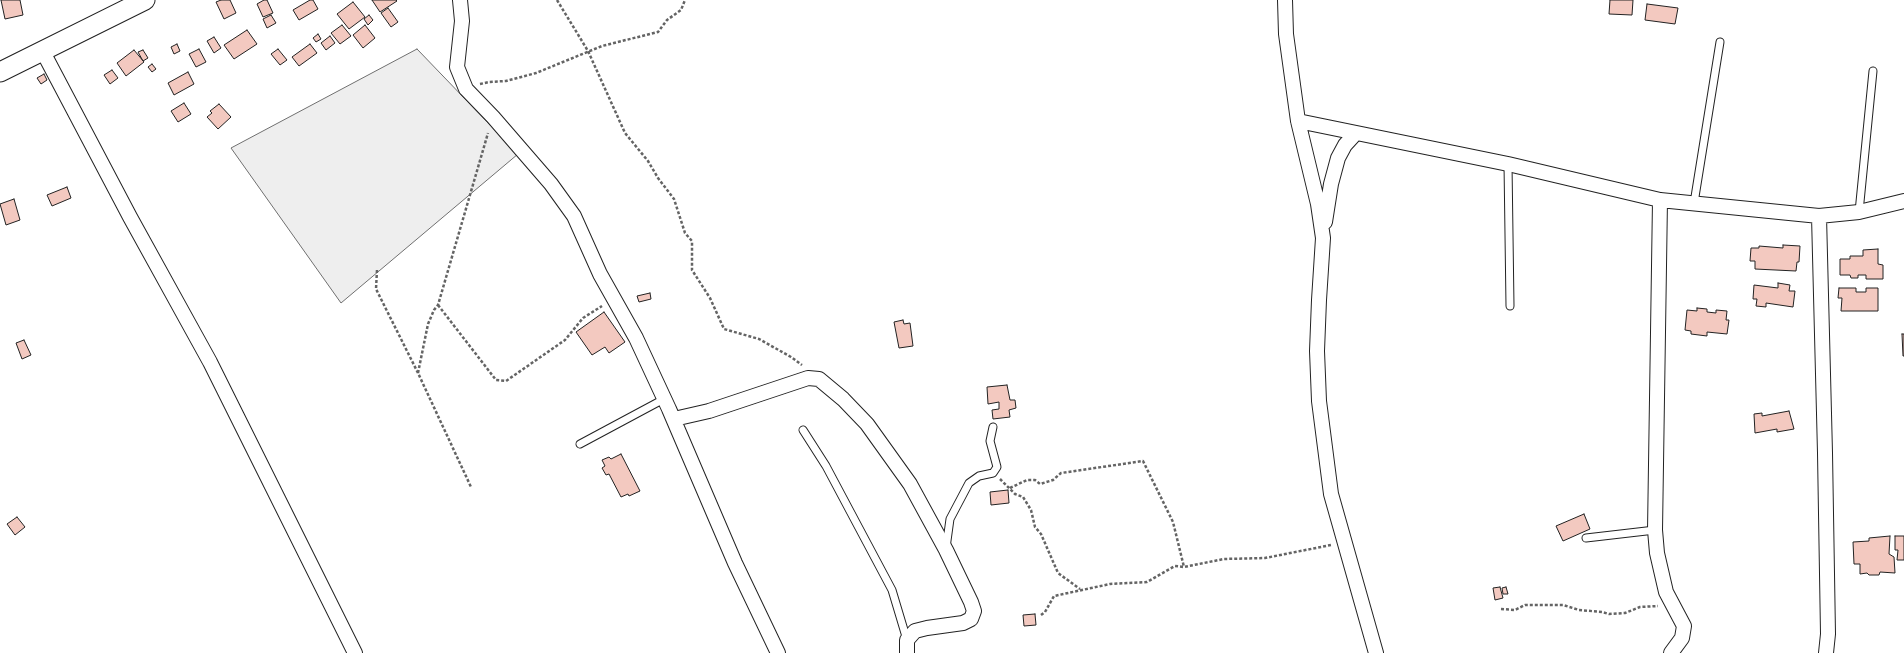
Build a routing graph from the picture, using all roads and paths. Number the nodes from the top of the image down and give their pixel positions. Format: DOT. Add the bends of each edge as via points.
graph roads {
  1 [pos="145,0"];
  2 [pos="460,0"];
  3 [pos="557,0"];
  4 [pos="685,0"];
  5 [pos="1285,0"];
  6 [pos="1720,42"];
  7 [pos="42,50"];
  8 [pos="588,51"];
  9 [pos="1873,71"];
  10 [pos="0,72"];
  11 [pos="466,89"];
  12 [pos="493,117"];
  13 [pos="1298,121"];
  14 [pos="1356,133"];
  15 [pos="1508,164"];
  16 [pos="1660,200"];
  17 [pos="1904,201"];
  18 [pos="1694,203"];
  19 [pos="1859,212"];
  20 [pos="1819,216"];
  21 [pos="1323,238"];
  22 [pos="377,270"];
  23 [pos="613,299"];
  24 [pos="438,305"];
  25 [pos="1510,306"];
  26 [pos="418,373"];
  27 [pos="819,379"];
  28 [pos="664,399"];
  29 [pos="674,419"];
  30 [pos="993,427"];
  31 [pos="803,430"];
  32 [pos="580,444"];
  33 [pos="993,473"];
  34 [pos="471,487"];
  35 [pos="1010,488"];
  36 [pos="1655,530"];
  37 [pos="1342,538"];
  38 [pos="1586,538"];
  39 [pos="946,550"];
  40 [pos="1184,567"];
  41 [pos="1081,589"];
  42 [pos="1670,602"];
  43 [pos="1501,609"];
  44 [pos="1041,615"];
  45 [pos="907,646"];
  46 [pos="355,653"];
  47 [pos="778,653"];
  48 [pos="1376,653"];
  49 [pos="1671,653"];
  50 [pos="1826,653"];
  1 -- 7 [label="street"];
  2 -- 11 [label="street" via="462,21 457,67"];
  3 -- 8 [label="path"];
  4 -- 8 [label="path" via="681,10 667,20 658,32 623,39"];
  5 -- 13 [label="street" via="1286,34"];
  6 -- 18 [label="lane"];
  7 -- 10 [label="street"];
  7 -- 46 [label="street" via="210,362"];
  8 -- 11 [label="path" via="536,73"];
  8 -- 27 [label="path" via="625,133 674,199 685,233 692,241 692,270 710,298 724,329 759,339 791,357"];
  9 -- 19 [label="lane"];
  11 -- 12 [label="street"];
  12 -- 23 [label="street" via="551,184 570,211"];
  12 -- 24 [label="path"];
  13 -- 14 [label="street"];
  13 -- 21 [label="street" via="1318,204"];
  14 -- 15 [label="street"];
  14 -- 21 [label="street" via="1338,158 1327,204"];
  15 -- 16 [label="street"];
  15 -- 25 [label="lane"];
  16 -- 18 [label="street"];
  16 -- 36 [label="street"];
  17 -- 19 [label="street"];
  18 -- 20 [label="street"];
  19 -- 20 [label="street"];
  20 -- 50 [label="street" via="1828,634"];
  21 -- 37 [label="street" via="1318,300 1319,401 1331,494"];
  22 -- 26 [label="path" via="376,289"];
  23 -- 24 [label="path" via="583,318 565,340 506,381 496,380"];
  23 -- 28 [label="street" via="636,338"];
  24 -- 26 [label="path" via="428,324"];
  26 -- 34 [label="path"];
  27 -- 29 [label="street" via="808,378 709,412"];
  27 -- 39 [label="street" via="843,399 871,430 910,484"];
  28 -- 29 [label="street"];
  28 -- 32 [label="lane"];
  29 -- 47 [label="street" via="735,563"];
  30 -- 33 [label="lane" via="990,441 997,467"];
  31 -- 45 [label="lane" via="826,466 892,590"];
  33 -- 35 [label="path"];
  33 -- 39 [label="lane" via="979,476 969,483 950,519"];
  35 -- 40 [label="path" via="1027,480 1035,480 1040,484 1053,480 1061,473 1143,461 1172,522"];
  35 -- 41 [label="path" via="1015,494 1023,497 1031,510 1035,527 1041,534 1058,573"];
  36 -- 38 [label="lane"];
  36 -- 42 [label="street" via="1660,571"];
  37 -- 40 [label="path" via="1329,546 1291,554 1265,558 1224,559"];
  37 -- 48 [label="street"];
  39 -- 45 [label="street" via="971,602 974,611 971,619 963,623 915,631"];
  40 -- 41 [label="path" via="1175,566 1147,582"];
  41 -- 44 [label="path" via="1054,596"];
  42 -- 43 [label="path" via="1654,607 1640,607 1625,613 1609,614 1563,605 1525,605 1515,610"];
  42 -- 49 [label="street" via="1684,626 1682,638"];
}
